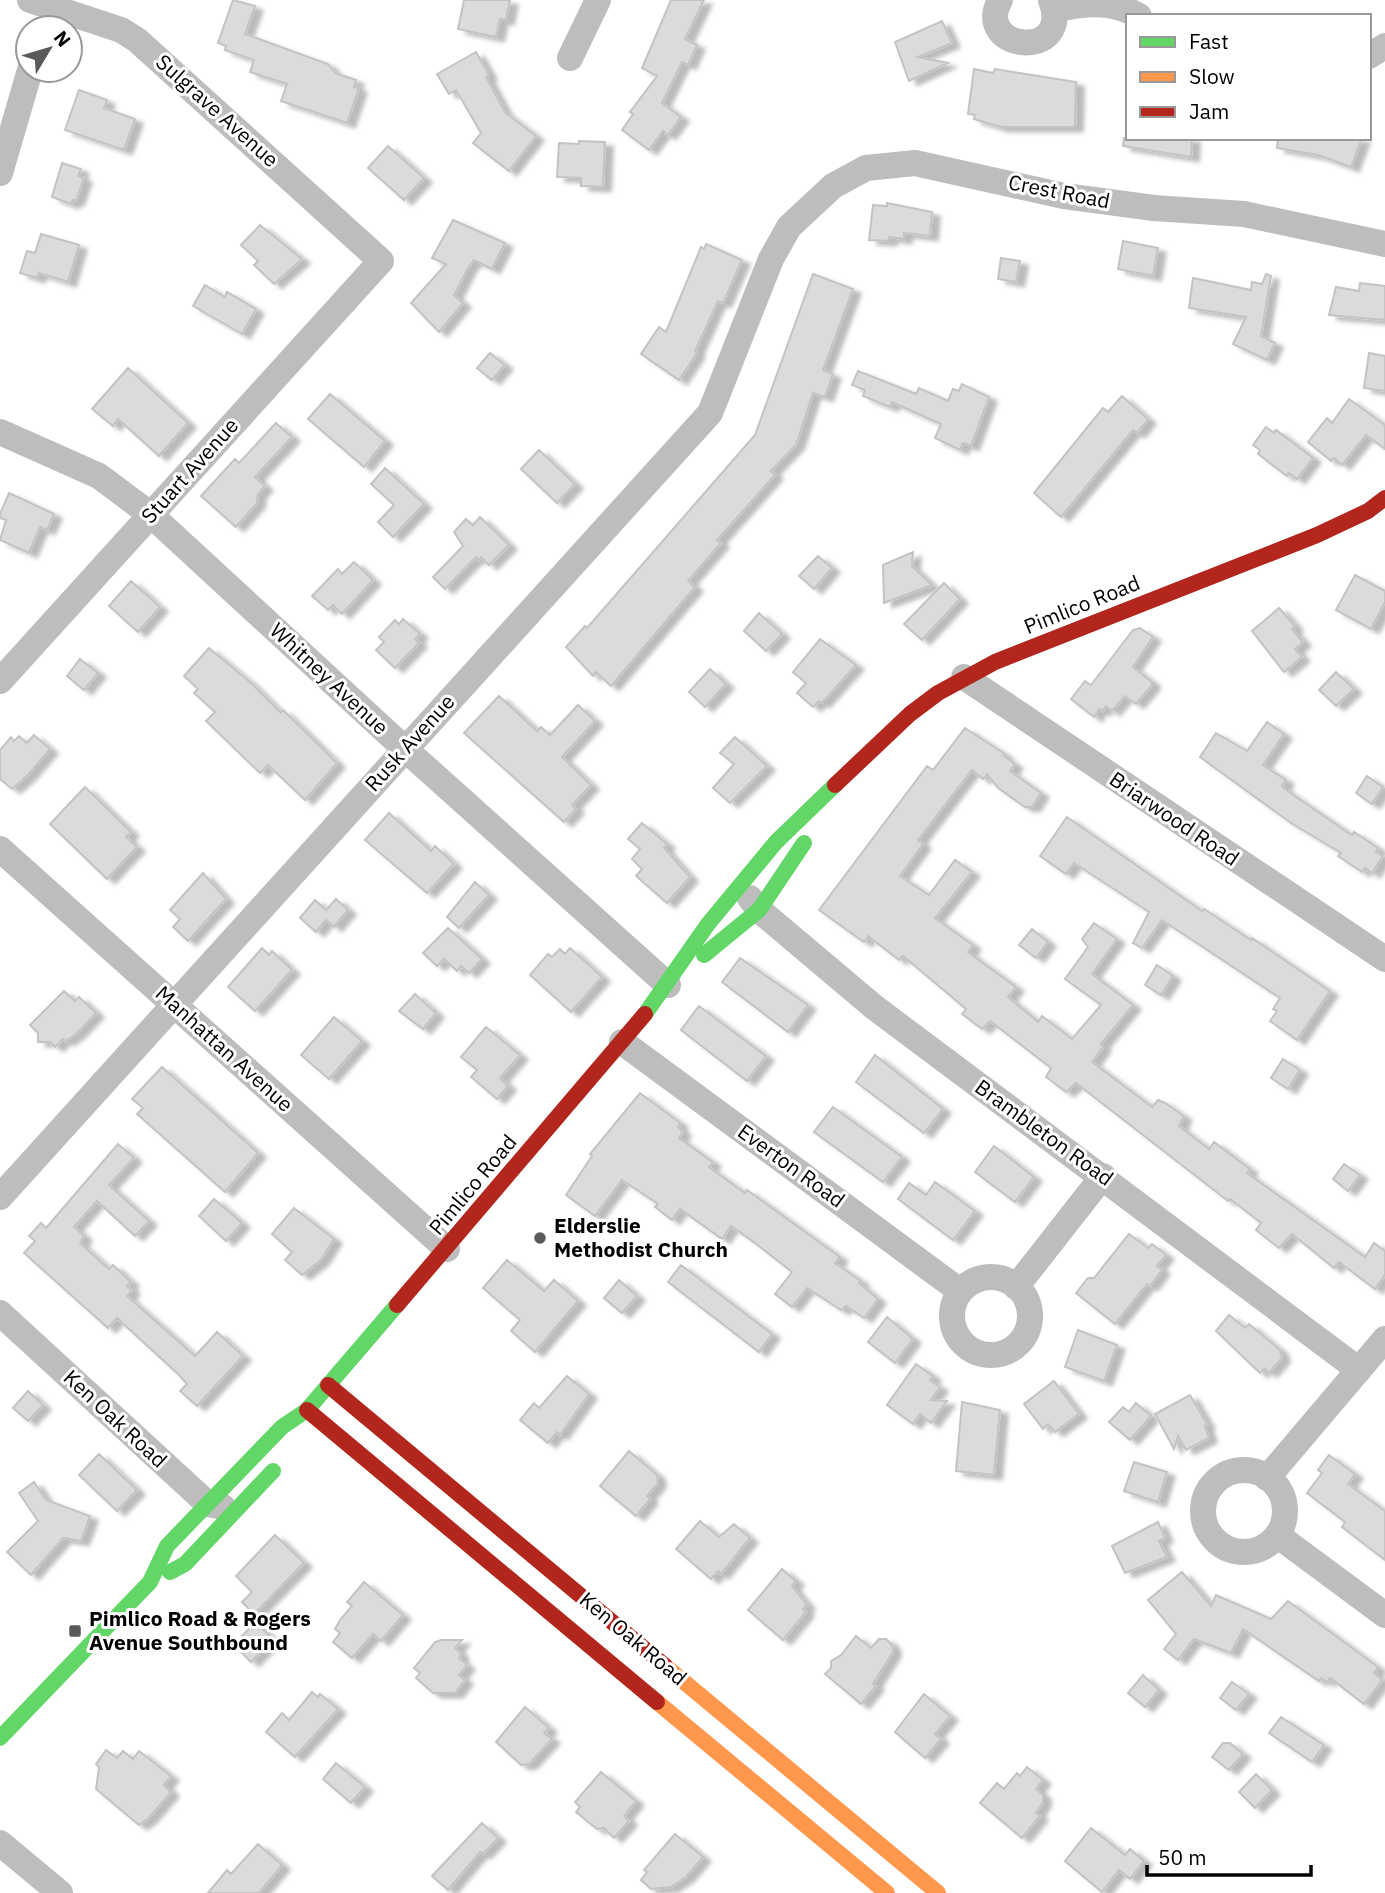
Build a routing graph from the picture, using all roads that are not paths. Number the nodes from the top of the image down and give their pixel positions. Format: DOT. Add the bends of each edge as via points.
graph roads {
  1 [pos="598,0"];
  2 [pos="1000,0"];
  3 [pos="1052,5"];
  4 [pos="43,8"];
  5 [pos="1135,14"];
  6 [pos="570,58"];
  7 [pos="26,84"];
  8 [pos="0,173"];
  9 [pos="1385,244"];
  10 [pos="771,259"];
  11 [pos="381,261"];
  12 [pos="0,432"];
  13 [pos="1385,498"];
  14 [pos="151,515"];
  15 [pos="964,677"];
  16 [pos="0,681"];
  17 [pos="405,749"];
  18 [pos="824,798"];
  19 [pos="0,849"];
  20 [pos="742,885"];
  21 [pos="759,910"];
  22 [pos="1385,958"];
  23 [pos="668,985"];
  24 [pos="174,1004"];
  25 [pos="622,1042"];
  26 [pos="1103,1176"];
  27 [pos="0,1197"];
  28 [pos="447,1249"];
  29 [pos="1016,1287"];
  30 [pos="960,1291"];
  31 [pos="0,1313"];
  32 [pos="1385,1339"];
  33 [pos="1359,1370"];
  34 [pos="328,1385"];
  35 [pos="307,1410"];
  36 [pos="298,1433"];
  37 [pos="286,1455"];
  38 [pos="1267,1478"];
  39 [pos="208,1504"];
  40 [pos="239,1509"];
  41 [pos="1277,1535"];
  42 [pos="150,1582"];
  43 [pos="1385,1615"];
  44 [pos="0,1738"];
  45 [pos="0,1843"];
  46 [pos="60,1893"];
  47 [pos="887,1893"];
  48 [pos="938,1893"];
  1 -- 6 [label="street"];
  2 -- 3 [label="street" via="995,14 1000,31 1018,43 1032,43 1051,30"];
  3 -- 5 [label="street" via="1114,3"];
  4 -- 11 [label="street, Sulgrave Avenue" via="121,30 137,40"];
  7 -- 8 [label="street"];
  9 -- 10 [label="street, Crest Road" via="1244,214 1064,196 915,163 886,164 848,176 813,201 789,226"];
  10 -- 17 [label="street, Rusk Avenue" via="710,414"];
  11 -- 14 [label="street, Stuart Avenue"];
  12 -- 14 [label="street, Whitney Avenue" via="99,476"];
  13 -- 15 [label="street, Pimlico Road" via="1317,535"];
  14 -- 16 [label="street, Stuart Avenue"];
  14 -- 17 [label="street, Whitney Avenue"];
  15 -- 18 [label="street, Pimlico Road" via="910,714"];
  15 -- 22 [label="street, Briarwood Road"];
  17 -- 23 [label="street, Whitney Avenue"];
  17 -- 24 [label="street, Rusk Avenue"];
  18 -- 20 [label="street, Pimlico Road" via="780,837"];
  18 -- 21 [label="street, Pimlico Road" via="811,831"];
  19 -- 24 [label="street, Manhattan Avenue"];
  20 -- 21 [label="street, Brambleton Road"];
  20 -- 23 [label="street, Pimlico Road" via="708,923"];
  21 -- 23 [label="street, Pimlico Road"];
  21 -- 26 [label="street, Brambleton Road" via="874,1007"];
  23 -- 25 [label="street, Pimlico Road"];
  24 -- 27 [label="street, Rusk Avenue"];
  24 -- 28 [label="street, Manhattan Avenue"];
  25 -- 28 [label="street, Pimlico Road"];
  25 -- 30 [label="street, Everton Road"];
  26 -- 29 [label="street"];
  26 -- 33 [label="street, Brambleton Road"];
  28 -- 34 [label="street, Pimlico Road"];
  29 -- 30 [label="street" via="991,1277"];
  29 -- 30 [label="street" via="1029,1307 1028,1329 1012,1350 996,1356 975,1353 961,1343 953,1329 951,1314"];
  31 -- 39 [label="street, Ken Oak Road"];
  32 -- 33 [label="street"];
  33 -- 38 [label="street"];
  34 -- 35 [label="street, Pimlico Road"];
  34 -- 48 [label="street, Ken Oak Road"];
  35 -- 36 [label="street, Pimlico Road"];
  35 -- 39 [label="street, Pimlico Road" via="282,1427"];
  35 -- 47 [label="street, Ken Oak Road"];
  37 -- 40 [label="street, Pimlico Road"];
  38 -- 41 [label="street" via="1284,1505"];
  38 -- 41 [label="street" via="1249,1471 1224,1475 1206,1496 1204,1522 1219,1544 1234,1551 1262,1548"];
  39 -- 40 [label="street"];
  39 -- 42 [label="street, Pimlico Road" via="167,1546"];
  40 -- 42 [label="street, Pimlico Road" via="185,1564"];
  41 -- 43 [label="street"];
  42 -- 44 [label="street, Pimlico Road"];
  45 -- 46 [label="street"];
}
